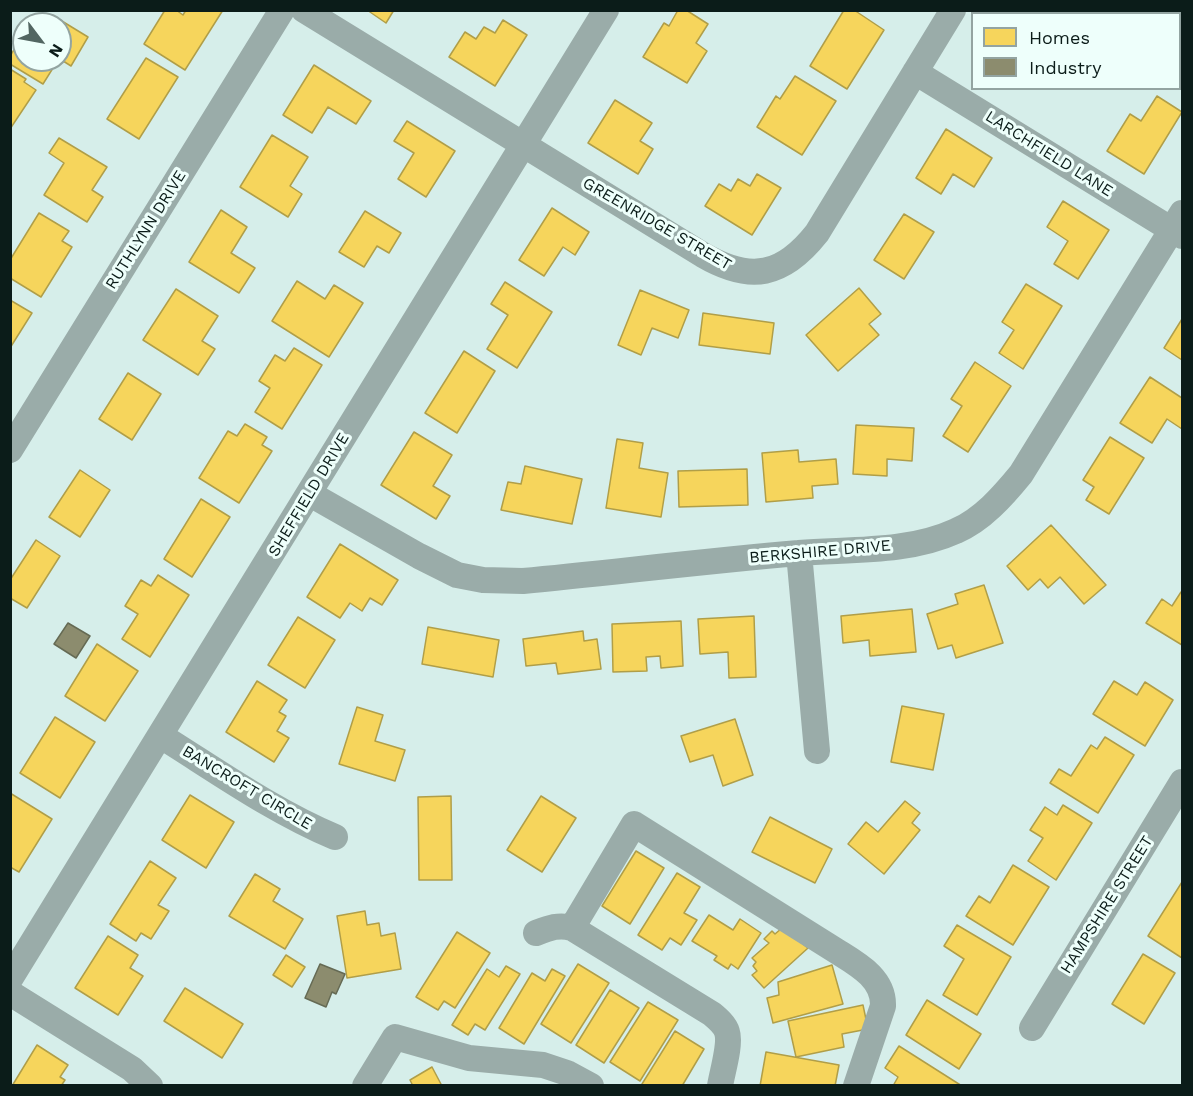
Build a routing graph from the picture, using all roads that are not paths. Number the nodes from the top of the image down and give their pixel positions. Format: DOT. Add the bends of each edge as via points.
graph roads {
  1 [pos="282,10"];
  2 [pos="304,10"];
  3 [pos="606,10"];
  4 [pos="953,10"];
  5 [pos="915,72"];
  6 [pos="523,144"];
  7 [pos="1179,227"];
  8 [pos="10,450"];
  9 [pos="310,494"];
  10 [pos="799,553"];
  11 [pos="161,736"];
  12 [pos="817,751"];
  13 [pos="1182,782"];
  14 [pos="335,837"];
  15 [pos="572,928"];
  16 [pos="536,933"];
  17 [pos="10,979"];
  18 [pos="10,993"];
  19 [pos="1032,1028"];
  20 [pos="150,1086"];
  21 [pos="365,1086"];
  22 [pos="591,1086"];
  23 [pos="720,1086"];
  24 [pos="856,1086"];
  1 -- 8 [label="street, RUTHLYNN DRIVE"];
  2 -- 6 [label="street, GREENRIDGE STREET"];
  3 -- 6 [label="street, SHEFFIELD DRIVE"];
  4 -- 5 [label="street, GREENRIDGE STREET"];
  5 -- 6 [label="street, GREENRIDGE STREET" via="817,233 798,255 766,270 745,272 719,264"];
  5 -- 7 [label="street, LARCHFIELD LANE"];
  6 -- 9 [label="street, SHEFFIELD DRIVE"];
  7 -- 10 [label="street, BERKSHIRE DRIVE" via="1034,456 1006,492 974,521 954,532 910,544"];
  9 -- 10 [label="street, BERKSHIRE DRIVE" via="443,569 483,580 523,581"];
  9 -- 11 [label="street, SHEFFIELD DRIVE"];
  10 -- 12 [label="street"];
  11 -- 14 [label="street, BANCROFT CIRCLE" via="282,811"];
  11 -- 17 [label="street, SHEFFIELD DRIVE"];
  13 -- 19 [label="street, HAMPSHIRE STREET"];
  15 -- 16 [label="street" via="554,926"];
  15 -- 23 [label="street" via="720,1021 727,1042"];
  15 -- 24 [label="street" via="634,824 838,952 876,981 883,993 883,1006"];
  18 -- 20 [label="street" via="132,1069"];
  21 -- 22 [label="street" via="395,1037 469,1058 543,1065"];
}
